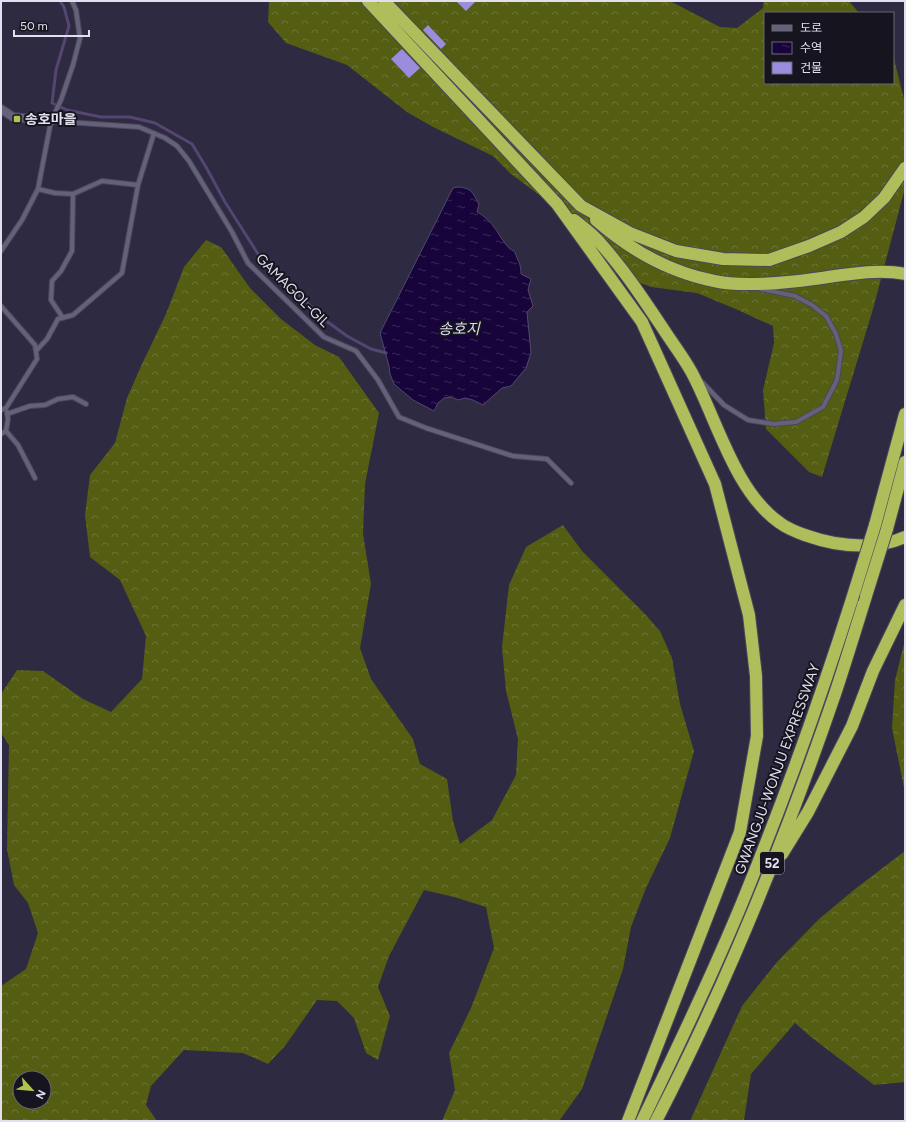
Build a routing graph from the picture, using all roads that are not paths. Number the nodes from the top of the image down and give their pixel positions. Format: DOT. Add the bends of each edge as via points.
graph roads {
  1 [pos="72,1"];
  2 [pos="368,1"];
  3 [pos="384,1"];
  4 [pos="1,109"];
  5 [pos="51,122"];
  6 [pos="154,133"];
  7 [pos="905,168"];
  8 [pos="138,185"];
  9 [pos="38,189"];
  10 [pos="73,194"];
  11 [pos="557,204"];
  12 [pos="581,206"];
  13 [pos="1,251"];
  14 [pos="905,274"];
  15 [pos="736,284"];
  16 [pos="1,306"];
  17 [pos="63,318"];
  18 [pos="36,351"];
  19 [pos="692,372"];
  20 [pos="86,404"];
  21 [pos="6,408"];
  22 [pos="1,410"];
  23 [pos="7,414"];
  24 [pos="905,414"];
  25 [pos="6,431"];
  26 [pos="1,434"];
  27 [pos="905,462"];
  28 [pos="34,478"];
  29 [pos="571,483"];
  30 [pos="905,537"];
  31 [pos="905,605"];
  32 [pos="764,882"];
  33 [pos="628,1121"];
  34 [pos="642,1121"];
  35 [pos="656,1121"];
  1 -- 5 [label="lane" via="76,10 80,38 62,100"];
  2 -- 11 [label="highway"];
  3 -- 12 [label="highway"];
  4 -- 5 [label="street" via="13,117"];
  5 -- 6 [label="lane, GAMAGOL-GIL" via="138,127"];
  5 -- 9 [label="lane"];
  6 -- 8 [label="lane"];
  6 -- 29 [label="lane, GAMAGOL-GIL" via="177,146 189,161 248,263 324,337 356,351 378,380 399,416 426,428 513,456 547,459"];
  7 -- 12 [label="highway" via="884,198 864,217 841,232 769,260 723,259 676,251 630,233"];
  8 -- 10 [label="lane" via="102,181"];
  8 -- 17 [label="lane" via="122,273 73,315"];
  9 -- 10 [label="lane"];
  9 -- 13 [label="lane" via="22,220"];
  10 -- 17 [label="lane" via="72,251 52,281 51,300"];
  11 -- 19 [label="highway" via="601,243 638,291"];
  11 -- 33 [label="highway" via="642,322 715,484 749,615 756,676 757,736 740,832"];
  12 -- 15 [label="highway" via="614,236 646,257 691,275"];
  14 -- 15 [label="highway" via="893,271 788,282"];
  15 -- 19 [label="lane" via="795,296 812,304 826,316 836,334 841,351 837,380 823,408 796,422 774,424 748,420 724,405"];
  16 -- 18 [label="lane" via="35,346"];
  17 -- 18 [label="lane" via="58,319 47,339"];
  18 -- 21 [label="lane" via="37,359"];
  19 -- 30 [label="highway" via="750,494 781,524 807,536 842,544 873,545"];
  20 -- 23 [label="lane" via="73,397 58,399 45,405 30,406"];
  21 -- 22 [label="lane"];
  21 -- 23 [label="lane"];
  23 -- 25 [label="lane"];
  24 -- 34 [label="highway, GWANGJU-WONJU EXPRESSWAY / 52, bridge" via="875,525 810,728 744,899 706,987"];
  25 -- 26 [label="lane"];
  25 -- 28 [label="lane" via="18,445"];
  27 -- 32 [label="highway, GWANGJU-WONJU EXPRESSWAY / 52, bridge" via="887,529 836,692"];
  31 -- 32 [label="highway" via="873,671 852,726 808,812"];
  32 -- 35 [label="highway, GWANGJU-WONJU EXPRESSWAY / 52" via="704,1022"];
}
